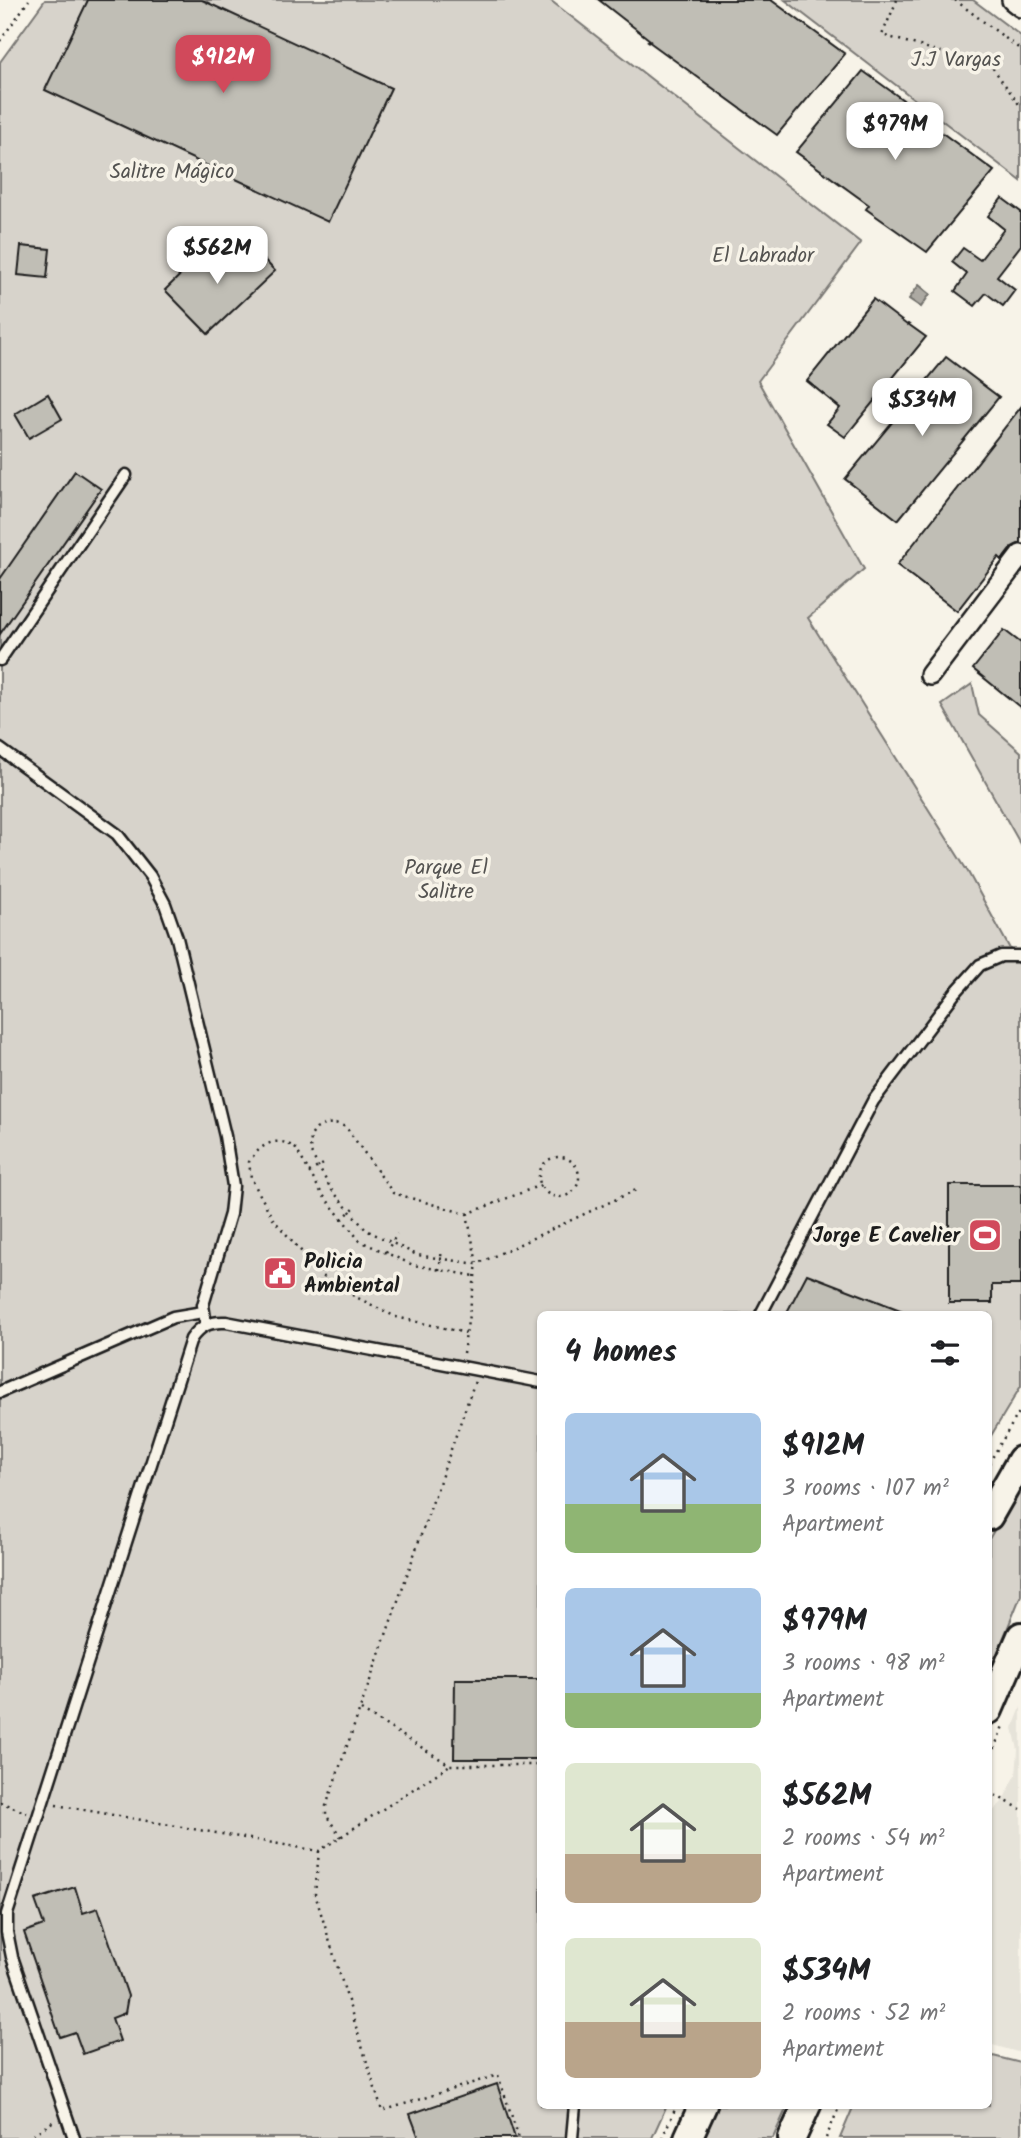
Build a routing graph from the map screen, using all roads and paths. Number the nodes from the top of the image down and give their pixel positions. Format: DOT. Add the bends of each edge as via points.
graph roads {
  1 [pos="29,0"];
  2 [pos="897,0"];
  3 [pos="955,0"];
  4 [pos="1012,0"];
  5 [pos="1021,7"];
  6 [pos="0,41"];
  7 [pos="1021,50"];
  8 [pos="1021,107"];
  9 [pos="125,475"];
  10 [pos="1021,555"];
  11 [pos="0,660"];
  12 [pos="930,675"];
  13 [pos="0,750"];
  14 [pos="1021,956"];
  15 [pos="327,1162"];
  16 [pos="318,1166"];
  17 [pos="309,1172"];
  18 [pos="541,1185"];
  19 [pos="636,1190"];
  20 [pos="355,1207"];
  21 [pos="350,1212"];
  22 [pos="467,1214"];
  23 [pos="342,1219"];
  24 [pos="397,1234"];
  25 [pos="391,1243"];
  26 [pos="442,1250"];
  27 [pos="386,1252"];
  28 [pos="440,1259"];
  29 [pos="477,1264"];
  30 [pos="439,1270"];
  31 [pos="475,1276"];
  32 [pos="763,1311"];
  33 [pos="203,1312"];
  34 [pos="206,1325"];
  35 [pos="466,1333"];
  36 [pos="461,1367"];
  37 [pos="479,1370"];
  38 [pos="537,1381"];
  39 [pos="0,1392"];
  40 [pos="1021,1409"];
  41 [pos="992,1458"];
  42 [pos="1021,1460"];
  43 [pos="992,1511"];
  44 [pos="1021,1636"];
  45 [pos="992,1703"];
  46 [pos="361,1710"];
  47 [pos="450,1765"];
  48 [pos="537,1765"];
  49 [pos="992,1794"];
  50 [pos="0,1802"];
  51 [pos="42,1802"];
  52 [pos="1021,1809"];
  53 [pos="37,1817"];
  54 [pos="341,1837"];
  55 [pos="319,1851"];
  56 [pos="575,2109"];
  57 [pos="675,2109"];
  58 [pos="701,2109"];
  59 [pos="805,2109"];
  60 [pos="838,2109"];
  61 [pos="67,2113"];
  62 [pos="27,2138"];
  63 [pos="74,2138"];
  64 [pos="519,2138"];
  65 [pos="572,2138"];
  66 [pos="662,2138"];
  67 [pos="688,2138"];
  68 [pos="792,2138"];
  69 [pos="826,2138"];
  1 -- 6 [label="path"];
  2 -- 8 [label="path" via="882,34 992,67"];
  3 -- 7 [label="path"];
  4 -- 5 [label="street"];
  9 -- 11 [label="lane"];
  10 -- 12 [label="street"];
  13 -- 33 [label="lane" via="117,834 165,904 225,1136 233,1186 230,1214"];
  14 -- 32 [label="lane" via="1001,956 980,965 873,1101"];
  15 -- 16 [label="path"];
  16 -- 17 [label="path"];
  16 -- 21 [label="path"];
  16 -- 22 [label="path" via="310,1151 311,1136 316,1129 335,1123 346,1127 393,1193"];
  17 -- 23 [label="path"];
  17 -- 35 [label="path" via="296,1149 281,1141 261,1146 249,1162 251,1178 273,1219 330,1284 396,1317"];
  18 -- 18 [label="path" via="540,1172 554,1158 567,1159 577,1168 579,1180 568,1195 555,1197"];
  18 -- 22 [label="path"];
  19 -- 29 [label="path"];
  20 -- 21 [label="path"];
  21 -- 23 [label="path"];
  21 -- 25 [label="path" via="366,1230"];
  22 -- 29 [label="path"];
  23 -- 27 [label="path" via="360,1241"];
  24 -- 25 [label="path"];
  25 -- 27 [label="path"];
  25 -- 28 [label="path"];
  26 -- 28 [label="path"];
  27 -- 30 [label="path" via="413,1265"];
  28 -- 29 [label="path"];
  28 -- 30 [label="path"];
  29 -- 31 [label="path"];
  30 -- 31 [label="path"];
  31 -- 35 [label="path"];
  33 -- 34 [label="lane"];
  33 -- 39 [label="lane" via="173,1317"];
  34 -- 36 [label="lane" via="226,1322"];
  34 -- 51 [label="lane" via="191,1339"];
  35 -- 36 [label="path"];
  36 -- 37 [label="lane"];
  37 -- 38 [label="lane"];
  37 -- 46 [label="path"];
  40 -- 41 [label="path"];
  42 -- 43 [label="main road"];
  44 -- 45 [label="main road"];
  46 -- 47 [label="path"];
  46 -- 54 [label="path" via="326,1807 326,1815"];
  47 -- 48 [label="path"];
  47 -- 54 [label="path"];
  49 -- 52 [label="path"];
  50 -- 53 [label="path"];
  51 -- 53 [label="lane"];
  51 -- 55 [label="path"];
  53 -- 61 [label="lane" via="7,1914 7,1932 19,1980"];
  54 -- 55 [label="path"];
  55 -- 64 [label="path" via="315,1894 382,2111 498,2076"];
  56 -- 65 [label="lane"];
  57 -- 66 [label="path"];
  58 -- 67 [label="main road"];
  59 -- 68 [label="main road"];
  60 -- 69 [label="path"];
  61 -- 62 [label="path"];
  61 -- 63 [label="lane"];
}
